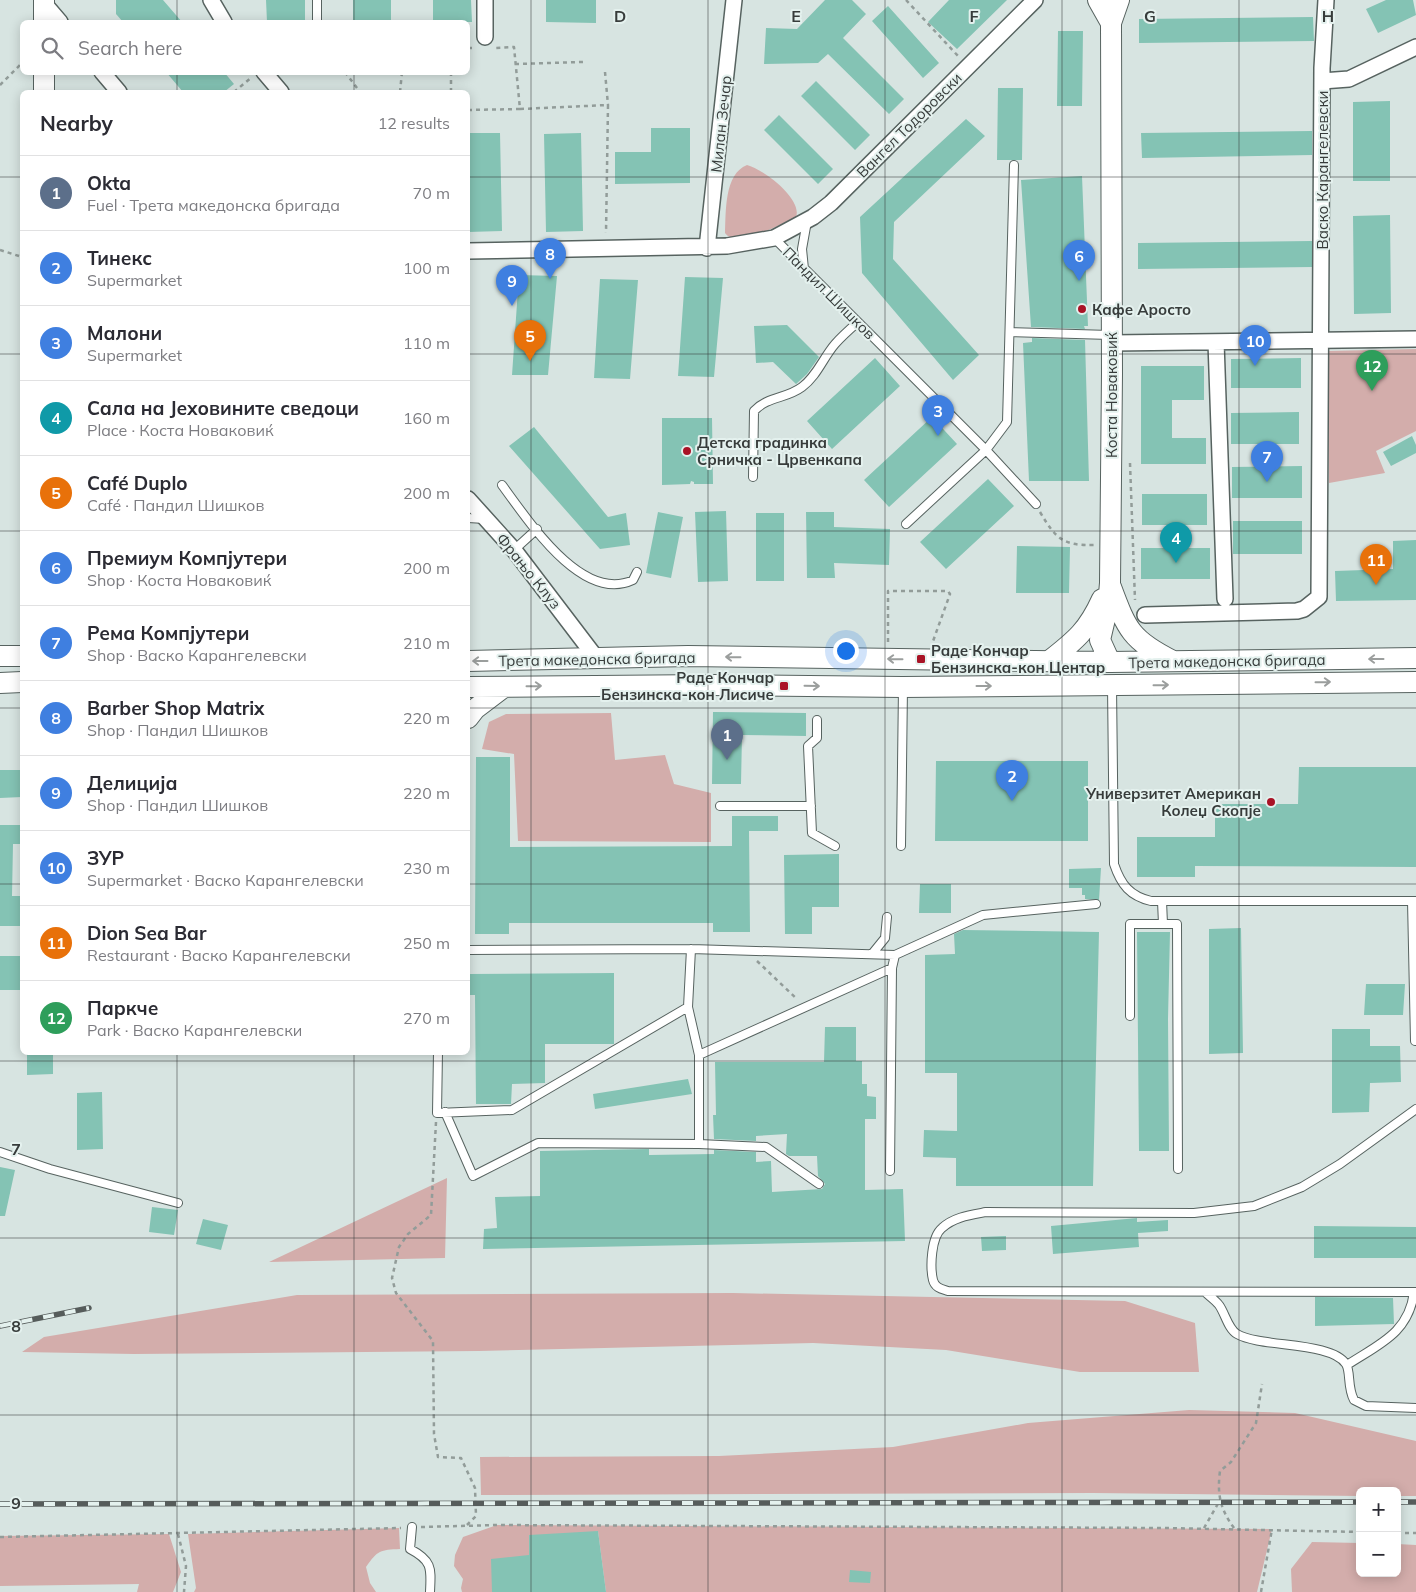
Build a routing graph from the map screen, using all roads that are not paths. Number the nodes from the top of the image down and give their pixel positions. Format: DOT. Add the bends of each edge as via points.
graph roads {
  1 [pos="211,0"];
  2 [pos="317,0"];
  3 [pos="485,0"];
  4 [pos="734,0"];
  5 [pos="1035,0"];
  6 [pos="1326,0"];
  7 [pos="1112,6"];
  8 [pos="43,7"];
  9 [pos="58,20"];
  10 [pos="223,20"];
  11 [pos="317,20"];
  12 [pos="486,44"];
  13 [pos="1416,47"];
  14 [pos="44,75"];
  15 [pos="105,75"];
  16 [pos="267,75"];
  17 [pos="1322,81"];
  18 [pos="44,90"];
  19 [pos="117,90"];
  20 [pos="279,90"];
  21 [pos="1014,165"];
  22 [pos="807,220"];
  23 [pos="774,238"];
  24 [pos="708,248"];
  25 [pos="470,251"];
  26 [pos="804,269"];
  27 [pos="858,322"];
  28 [pos="1010,332"];
  29 [pos="1112,339"];
  30 [pos="1416,339"];
  31 [pos="1321,341"];
  32 [pos="1216,342"];
  33 [pos="986,450"];
  34 [pos="753,477"];
  35 [pos="502,485"];
  36 [pos="470,501"];
  37 [pos="1036,504"];
  38 [pos="470,518"];
  39 [pos="486,519"];
  40 [pos="906,524"];
  41 [pos="537,529"];
  42 [pos="514,550"];
  43 [pos="637,572"];
  44 [pos="1110,583"];
  45 [pos="1225,599"];
  46 [pos="1145,615"];
  47 [pos="592,652"];
  48 [pos="0,656"];
  49 [pos="20,656"];
  50 [pos="1416,658"];
  51 [pos="470,661"];
  52 [pos="1049,661"];
  53 [pos="1110,662"];
  54 [pos="1176,662"];
  55 [pos="20,682"];
  56 [pos="1416,682"];
  57 [pos="0,683"];
  58 [pos="1112,686"];
  59 [pos="470,687"];
  60 [pos="504,687"];
  61 [pos="903,687"];
  62 [pos="470,715"];
  63 [pos="816,720"];
  64 [pos="720,806"];
  65 [pos="811,806"];
  66 [pos="834,846"];
  67 [pos="901,846"];
  68 [pos="1162,901"];
  69 [pos="1414,901"];
  70 [pos="1096,904"];
  71 [pos="887,917"];
  72 [pos="1163,924"];
  73 [pos="691,949"];
  74 [pos="470,950"];
  75 [pos="872,954"];
  76 [pos="895,955"];
  77 [pos="892,968"];
  78 [pos="688,1007"];
  79 [pos="1130,1016"];
  80 [pos="1416,1041"];
  81 [pos="438,1055"];
  82 [pos="699,1055"];
  83 [pos="1416,1109"];
  84 [pos="441,1113"];
  85 [pos="699,1144"];
  86 [pos="0,1152"];
  87 [pos="1178,1169"];
  88 [pos="890,1171"];
  89 [pos="819,1184"];
  90 [pos="178,1203"];
  91 [pos="1205,1292"];
  92 [pos="1415,1292"];
  93 [pos="1347,1365"];
  94 [pos="1416,1408"];
  95 [pos="412,1527"];
  96 [pos="430,1592"];
  1 -- 10 [label="street"];
  2 -- 11 [label="lane"];
  3 -- 12 [label="street"];
  4 -- 24 [label="street, Милан Зечар"];
  5 -- 22 [label="street, Вангел Тодоровски" via="831,203"];
  6 -- 17 [label="street, Васко Карангелевски"];
  7 -- 29 [label="street, Коста Новаковиќ"];
  8 -- 9 [label="street"];
  13 -- 17 [label="street" via="1349,79"];
  14 -- 18 [label="street"];
  15 -- 19 [label="street"];
  16 -- 20 [label="street"];
  17 -- 31 [label="street, Васко Карангелевски"];
  21 -- 28 [label="lane"];
  22 -- 23 [label="street, Вангел Тодоровски"];
  22 -- 26 [label="lane" via="802,249"];
  23 -- 24 [label="street, Пандил Шишков"];
  23 -- 26 [label="lane, Пандил Шишков"];
  24 -- 25 [label="street, Пандил Шишков"];
  26 -- 27 [label="lane, Пандил Шишков"];
  27 -- 33 [label="lane, Пандил Шишков"];
  27 -- 34 [label="lane" via="834,345 820,369 804,386 793,393 770,398 754,411"];
  28 -- 29 [label="lane"];
  28 -- 33 [label="lane" via="1007,422"];
  29 -- 32 [label="street"];
  29 -- 44 [label="street, Коста Новаковиќ"];
  30 -- 31 [label="street"];
  31 -- 32 [label="street"];
  31 -- 46 [label="street, Васко Карангелевски" via="1320,597 1298,611"];
  32 -- 45 [label="street"];
  33 -- 37 [label="lane, Пандил Шишков"];
  33 -- 40 [label="lane"];
  35 -- 41 [label="lane"];
  36 -- 39 [label="street, Фрањо Клуз"];
  38 -- 39 [label="lane"];
  39 -- 42 [label="street, Фрањо Клуз"];
  41 -- 42 [label="lane"];
  41 -- 43 [label="lane" via="583,576 613,586 633,580"];
  42 -- 47 [label="street, Фрањо Клуз"];
  44 -- 52 [label="street" via="1092,620 1077,640"];
  44 -- 53 [label="street, Коста Новаковиќ" via="1108,606 1115,641"];
  44 -- 54 [label="street" via="1120,611 1137,640"];
  47 -- 51 [label="street, Трета македонска бригада, one-way"];
  52 -- 47 [label="street, Трета македонска бригада, one-way"];
  48 -- 49 [label="street"];
  50 -- 54 [label="street, Трета македонска бригада, one-way"];
  52 -- 53 [label="street, Трета македонска бригада"];
  53 -- 54 [label="street, Трета македонска бригада"];
  53 -- 58 [label="street, Коста Новаковиќ"];
  55 -- 57 [label="street"];
  58 -- 56 [label="street, Трета македонска бригада, one-way"];
  61 -- 58 [label="street, Трета македонска бригада, one-way"];
  58 -- 68 [label="lane" via="1114,864 1118,878 1132,894"];
  59 -- 60 [label="street, Трета македонска бригада"];
  60 -- 61 [label="street, Трета македонска бригада, one-way"];
  60 -- 62 [label="street"];
  61 -- 67 [label="lane"];
  63 -- 65 [label="lane" via="818,738 808,746"];
  64 -- 65 [label="lane"];
  65 -- 66 [label="lane" via="812,833"];
  68 -- 69 [label="lane"];
  68 -- 72 [label="lane"];
  69 -- 80 [label="lane"];
  70 -- 76 [label="lane" via="983,915"];
  71 -- 75 [label="lane" via="885,938"];
  72 -- 79 [label="lane" via="1130,924"];
  72 -- 87 [label="lane" via="1177,924"];
  73 -- 74 [label="lane"];
  73 -- 75 [label="lane"];
  73 -- 78 [label="lane"];
  75 -- 76 [label="lane"];
  76 -- 77 [label="lane"];
  77 -- 82 [label="lane"];
  77 -- 88 [label="lane"];
  78 -- 82 [label="lane"];
  78 -- 84 [label="lane" via="512,1110"];
  81 -- 84 [label="lane"];
  82 -- 85 [label="lane"];
  83 -- 91 [label="lane" via="1302,1187 1254,1206 1194,1213 986,1212 957,1218 941,1228 933,1242 933,1281 938,1288 948,1292"];
  84 -- 85 [label="lane" via="473,1176 538,1143"];
  85 -- 89 [label="lane" via="766,1147"];
  86 -- 90 [label="lane" via="50,1170"];
  91 -- 92 [label="lane"];
  91 -- 93 [label="lane" via="1219,1305 1235,1333 1256,1342 1320,1350 1342,1359"];
  92 -- 93 [label="lane" via="1406,1321"];
  93 -- 94 [label="lane" via="1348,1384 1354,1400 1366,1406"];
  95 -- 96 [label="lane" via="410,1549 424,1557 432,1576"];
}
